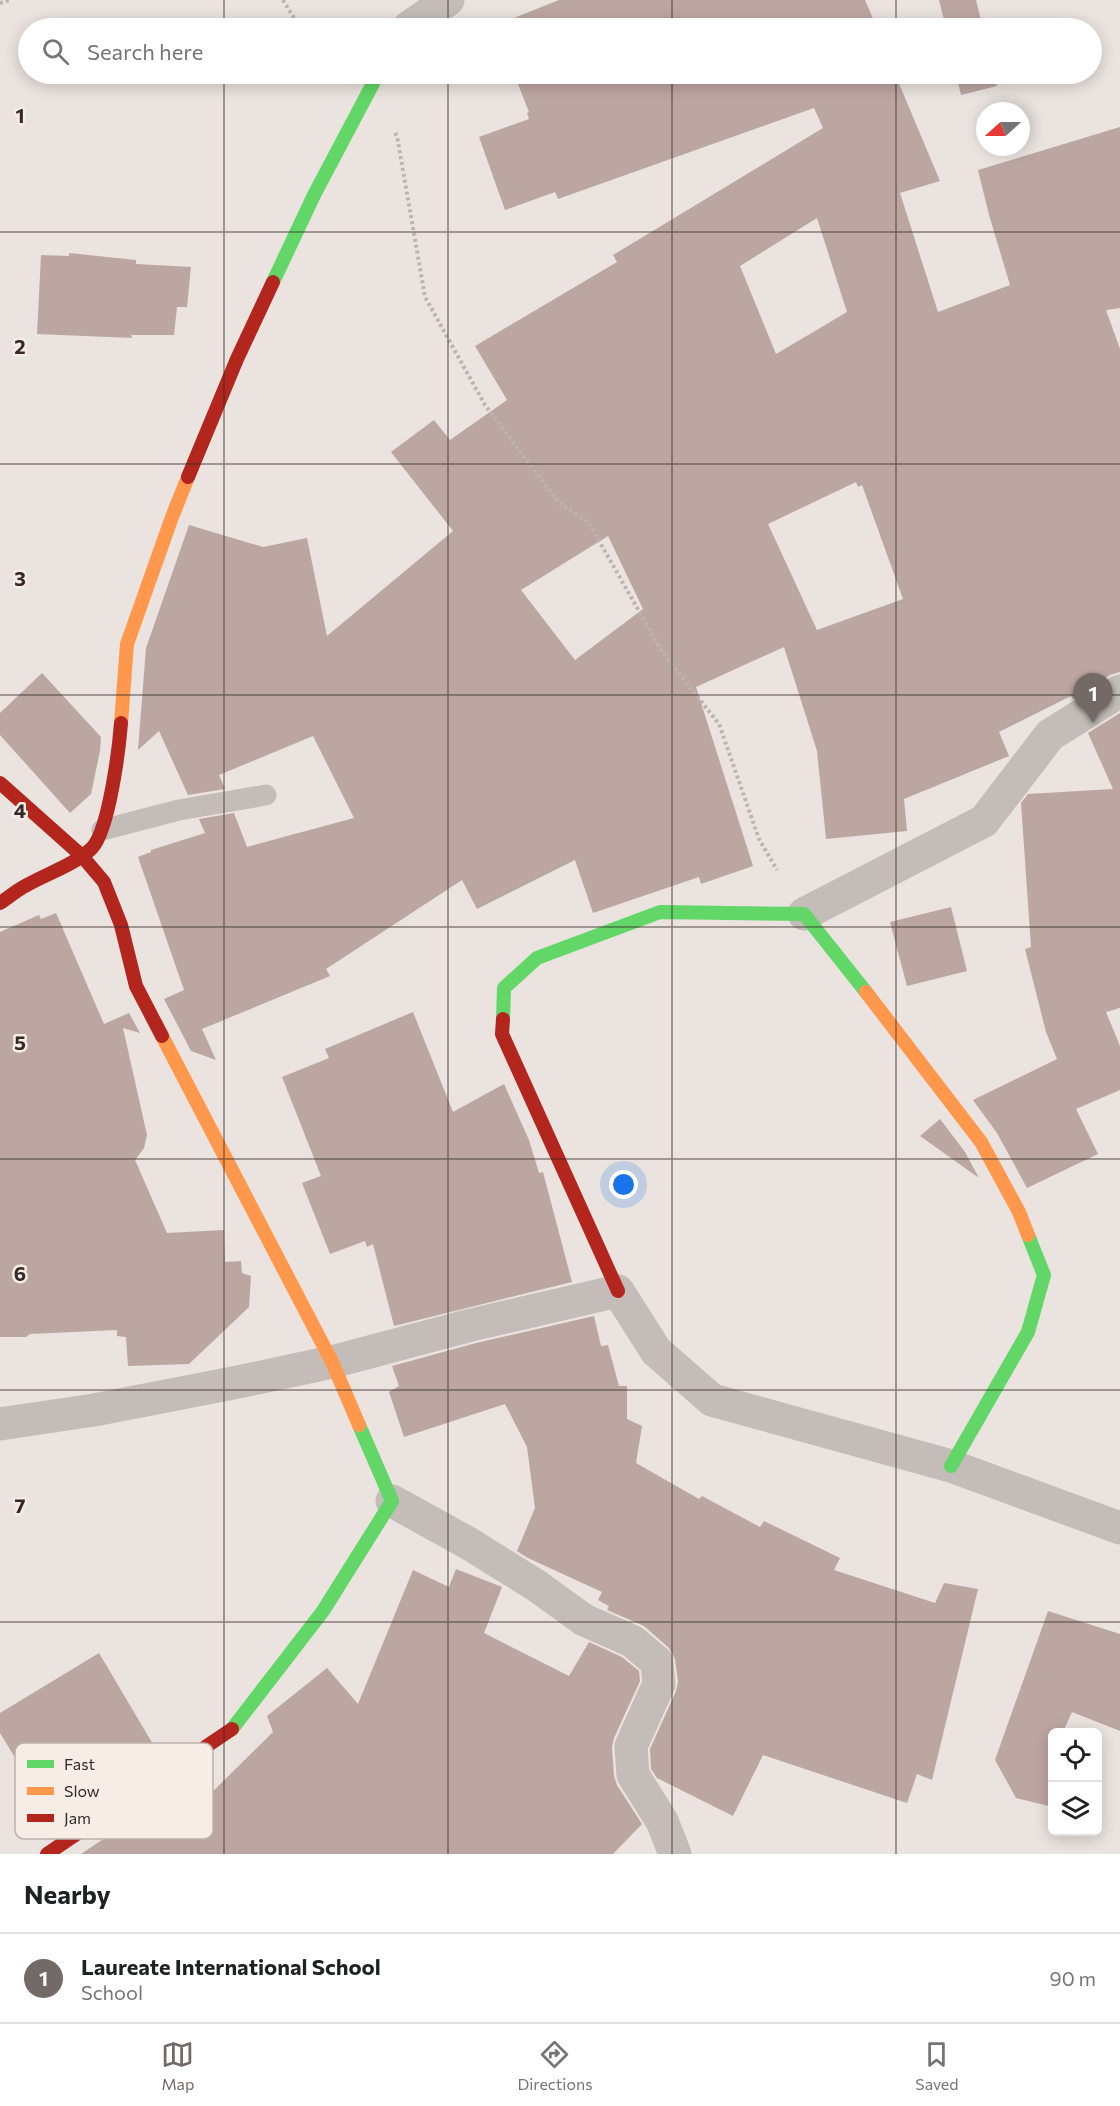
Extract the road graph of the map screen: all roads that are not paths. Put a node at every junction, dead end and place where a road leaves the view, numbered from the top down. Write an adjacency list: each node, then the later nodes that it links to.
1 (448, 0): 2 (street)
2 (422, 18)
3 (372, 84): 7 (street)
4 (1120, 691): 10 (street)
5 (0, 783): 8 (street)
6 (266, 795): 7 (lane)
7 (102, 830): 8 (street)
8 (82, 856): 9 (street); 12 (street)
9 (0, 903)
10 (804, 914): 11 (street); 14 (street)
11 (618, 1291): 12 (street); 14 (street)
12 (332, 1362): 13 (street); 15 (street)
13 (0, 1424)
14 (951, 1466): 16 (street)
15 (392, 1501): 17 (street); 20 (street)
16 (1120, 1528)
17 (213, 1743)
18 (69, 1839): 19 (street)
19 (47, 1854)
20 (675, 1854)

